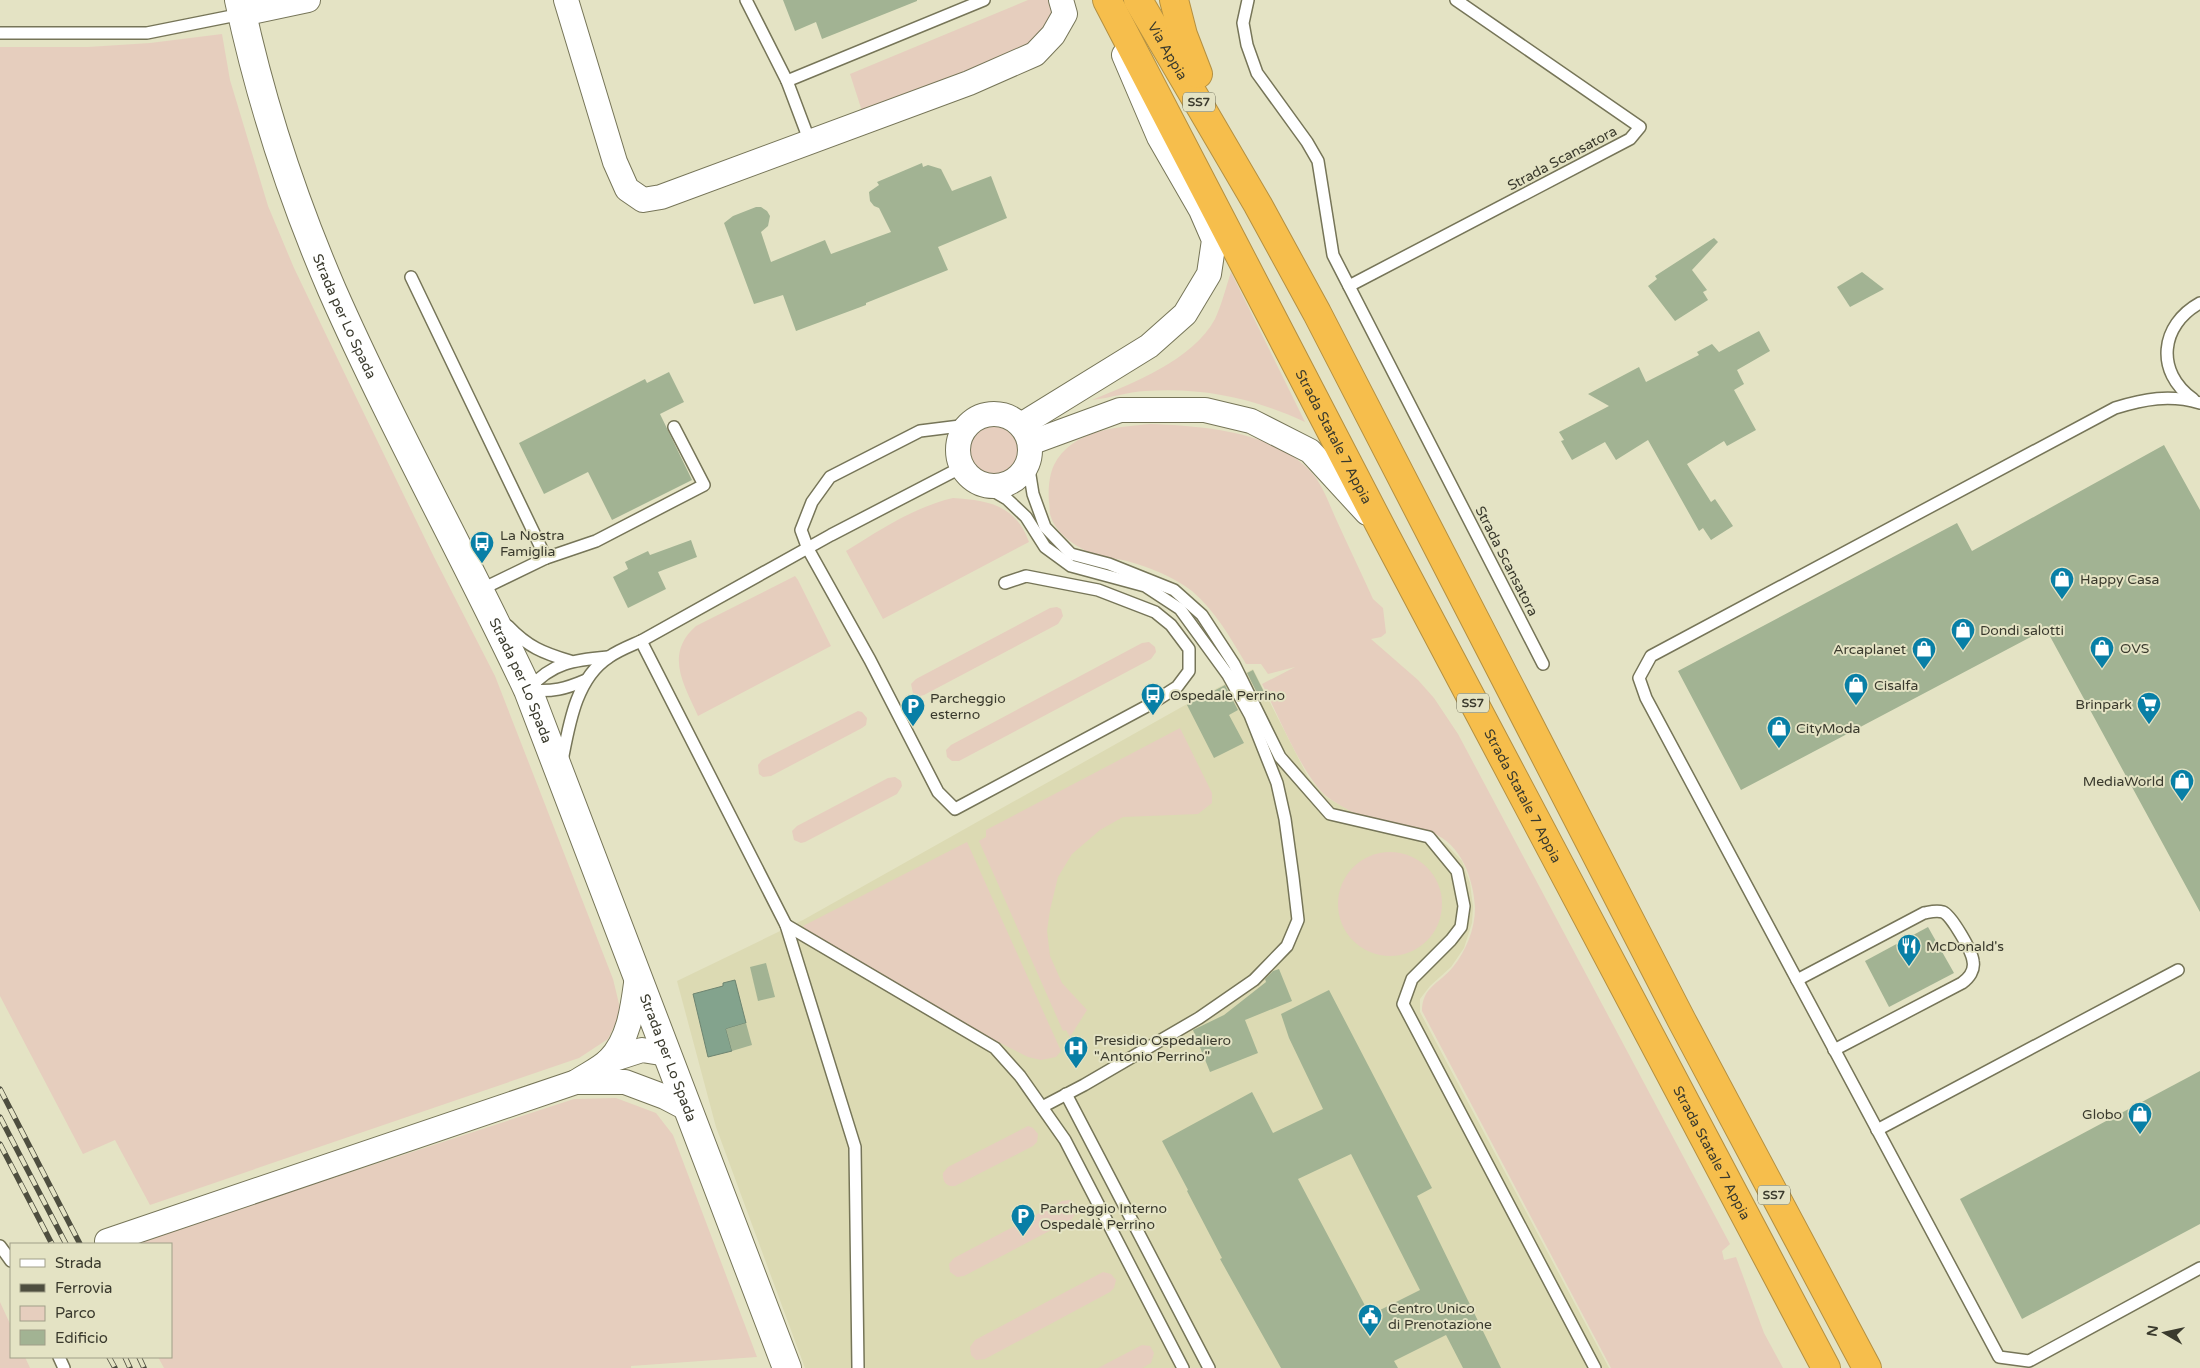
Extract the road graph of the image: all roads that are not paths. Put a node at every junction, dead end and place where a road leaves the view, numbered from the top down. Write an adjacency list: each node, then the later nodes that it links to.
1 (308, 0): 11 (street)
2 (566, 0): 15 (street)
3 (746, 0): 14 (lane)
4 (984, 0): 14 (lane)
5 (1061, 0): 15 (street)
6 (1107, 0): 13 (highway, Strada Statale 7 Appia)
7 (1138, 0): 16 (highway, Via Appia / SS7)
8 (1174, 0): 16 (highway)
9 (1248, 0): 18 (lane, Strada Scansatora)
10 (1456, 0): 18 (lane, Strada Scansatora)
11 (240, 7): 12 (lane); 29 (street, Strada per Lo Spada)
12 (0, 33)
13 (1125, 35): 23 (street); 25 (highway, Strada Statale 7 Appia / SS7)
14 (787, 81): 15 (lane)
15 (810, 142)
16 (1258, 205): 53 (highway, SS7)
17 (411, 277): 27 (lane)
18 (1349, 286): 33 (lane, Strada Scansatora)
19 (2200, 303): 20 (lane)
20 (2198, 402): 40 (lane)
21 (968, 424): 23 (street); 24 (street); 26 (lane)
22 (674, 427): 27 (lane)
23 (1026, 443): 24 (street); 25 (street); 60 (lane)
24 (970, 474): 26 (lane); 46 (lane)
25 (1384, 532): 61 (highway, Strada Statale 7 Appia / SS7)
26 (808, 549): 28 (lane); 30 (lane)
27 (546, 558): 29 (lane)
28 (1005, 583)
29 (484, 598): 32 (lane); 35 (street, Strada per Lo Spada)
30 (641, 641): 31 (lane); 37 (lane)
31 (608, 657): 32 (lane); 34 (lane)
32 (570, 661): 35 (lane)
33 (1543, 664)
34 (586, 680): 35 (lane); 36 (lane)
35 (528, 690): 36 (street, Strada per Lo Spada)
36 (560, 771): 39 (street, Strada per Lo Spada)
37 (786, 924): 47 (lane); 57 (lane)
38 (2178, 970): 49 (lane)
39 (637, 976): 42 (street, Strada per Lo Spada); 43 (street)
40 (1797, 980): 41 (lane); 41 (lane)
41 (1834, 1050): 49 (lane)
42 (666, 1054): 43 (street); 45 (street); 48 (street, Strada per Lo Spada)
43 (608, 1061): 44 (street)
44 (576, 1082): 45 (street); 50 (street)
45 (625, 1082): 48 (street)
46 (1066, 1094): 47 (lane); 59 (lane)
47 (1042, 1107): 58 (lane)
48 (688, 1109): 56 (street, Strada per Lo Spada)
49 (1877, 1130): 55 (lane)
50 (107, 1241)
51 (0, 1246): 52 (lane)
52 (10, 1260)
53 (1812, 1265): 62 (highway, SS7); 63 (highway)
54 (2200, 1268): 55 (lane)
55 (2027, 1364)
56 (788, 1368)
57 (858, 1368)
58 (1182, 1368)
59 (1209, 1368)
60 (1595, 1368)
61 (1826, 1368)
62 (1867, 1368)
63 (1884, 1368)

